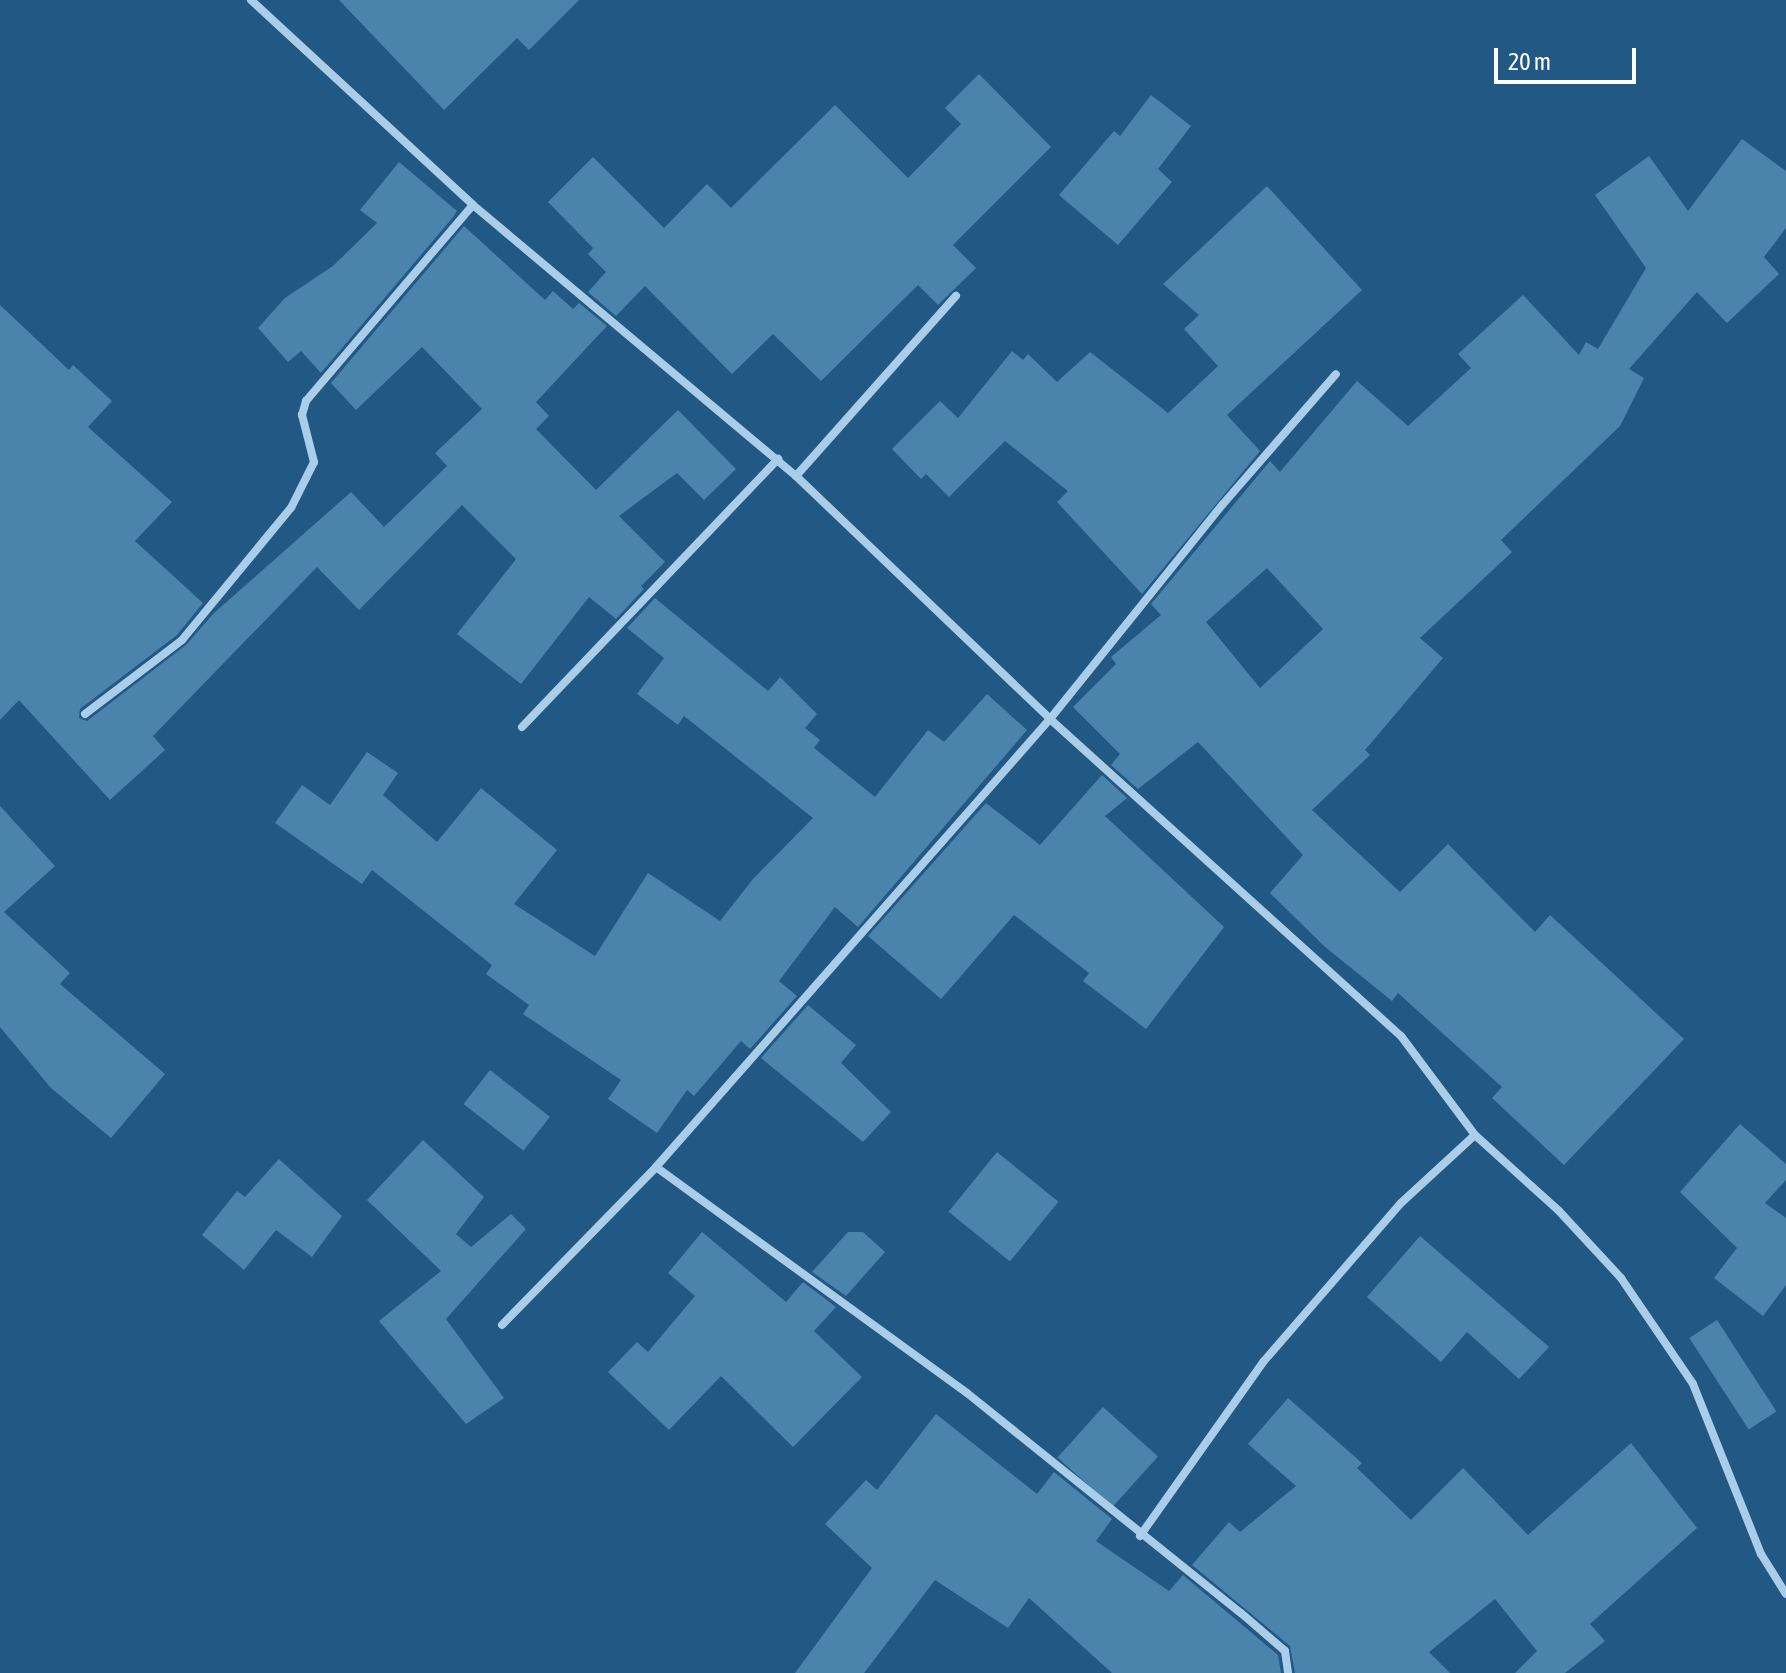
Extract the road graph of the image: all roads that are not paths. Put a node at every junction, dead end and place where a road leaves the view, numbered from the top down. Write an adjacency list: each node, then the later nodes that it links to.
1 (251, 0): 2 (street)
2 (473, 205): 5 (street); 7 (street)
3 (956, 296): 6 (street)
4 (1336, 374): 8 (street)
5 (778, 459): 6 (street); 9 (street)
6 (796, 476): 8 (street)
7 (85, 714)
8 (1050, 719): 10 (street); 11 (street)
9 (522, 727)
10 (1475, 1135): 13 (street); 14 (street)
11 (656, 1167): 12 (street); 13 (street)
12 (502, 1325)
13 (1140, 1536): 15 (street)
14 (1786, 1594)
15 (1288, 1673)

